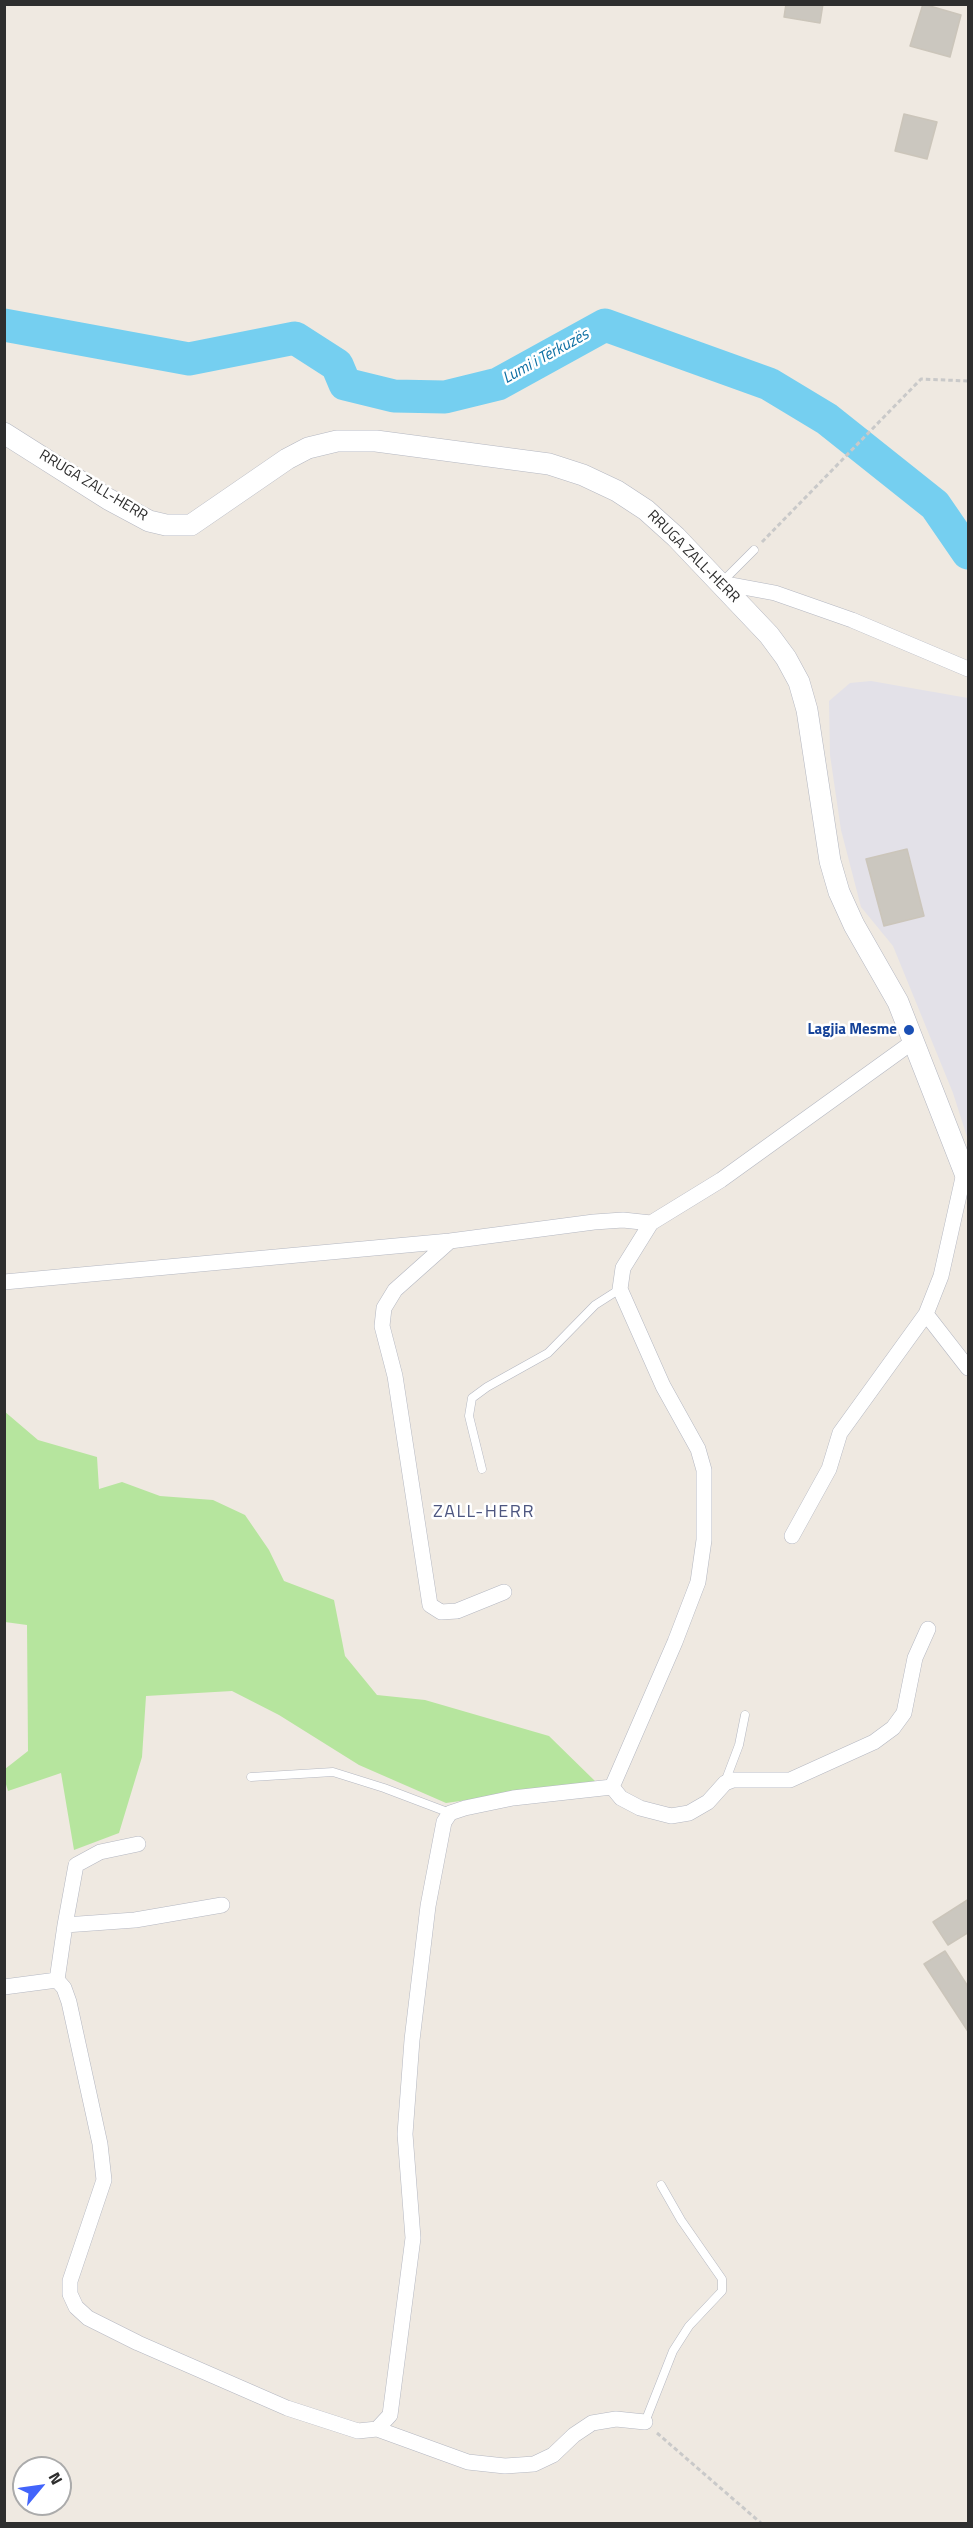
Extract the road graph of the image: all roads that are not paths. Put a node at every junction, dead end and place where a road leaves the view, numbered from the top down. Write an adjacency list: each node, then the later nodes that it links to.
1 (4, 433): 3 (main road, RRUGA ZALL-HERR)
2 (754, 550): 3 (lane)
3 (721, 583): 4 (street); 5 (main road, RRUGA ZALL-HERR)
4 (969, 669)
5 (914, 1041): 6 (main road, RRUGA ZALL-HERR); 7 (street)
6 (966, 1177): 11 (street)
7 (651, 1223): 8 (street); 10 (street)
8 (450, 1241): 9 (street); 15 (street)
9 (4, 1282)
10 (620, 1289): 13 (lane); 20 (street)
11 (926, 1314): 12 (street); 14 (street)
12 (969, 1368)
13 (482, 1469)
14 (792, 1536)
15 (504, 1592)
16 (928, 1629): 19 (street)
17 (745, 1715): 19 (lane)
18 (251, 1777): 21 (lane)
19 (725, 1783): 20 (street)
20 (612, 1787): 21 (street)
21 (450, 1813): 29 (street)
22 (138, 1844): 24 (street)
23 (222, 1905): 24 (street)
24 (65, 1925): 25 (street)
25 (57, 1980): 26 (street); 29 (street)
26 (4, 1987)
27 (661, 2185): 28 (lane)
28 (645, 2422): 29 (street)
29 (377, 2428)

